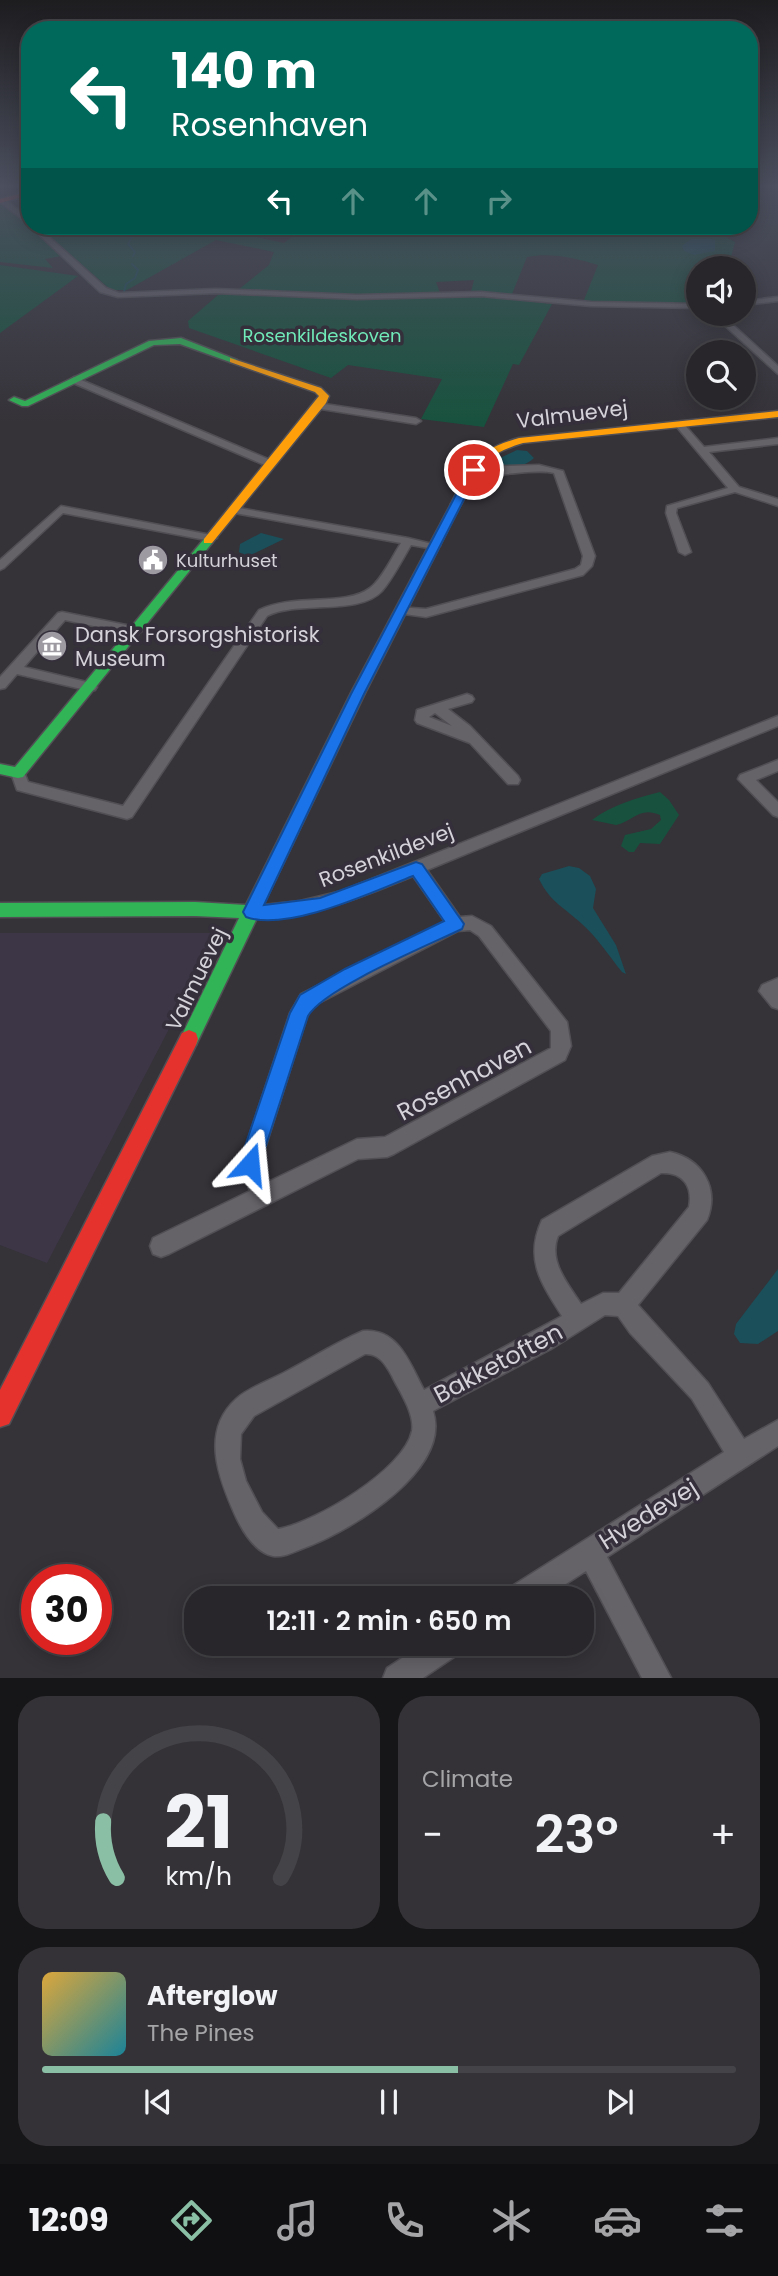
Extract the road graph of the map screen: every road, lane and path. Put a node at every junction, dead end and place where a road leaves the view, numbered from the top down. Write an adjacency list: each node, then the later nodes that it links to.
1 (77, 266): 4 (street)
2 (778, 299): 3 (street)
3 (756, 302)
4 (686, 306)
5 (729, 326): 6 (street)
6 (778, 371)
7 (74, 380): 8 (street); 9 (street); 15 (street)
8 (14, 400)
9 (318, 407): 11 (street); 15 (street)
10 (778, 414): 12 (street, Valmuevej)
11 (416, 421)
12 (679, 424): 14 (street); 16 (street, Valmuevej)
13 (778, 441): 14 (street)
14 (703, 450): 17 (street)
15 (271, 464): 19 (street)
16 (474, 470): 22 (street, Valmuevej); 25 (street)
17 (735, 489): 18 (street); 23 (street)
18 (778, 503)
19 (233, 510): 20 (street); 21 (street)
20 (211, 538): 24 (street); 26 (street)
21 (408, 541): 22 (street); 35 (street)
22 (434, 545): 25 (street, Valmuevej)
23 (685, 552)
24 (0, 566)
25 (401, 610): 40 (street, Valmuevej)
26 (136, 631): 27 (street); 29 (street)
27 (14, 669): 28 (street); 29 (street)
28 (0, 685)
29 (90, 687): 35 (street)
30 (467, 699): 36 (street)
31 (772, 725): 32 (street, Rosenkildevej); 38 (street, Rosenkildevej)
32 (778, 739)
33 (778, 765): 37 (street)
34 (0, 769): 35 (street)
35 (18, 773)
36 (513, 780)
37 (778, 811)
38 (416, 868): 40 (street, Rosenkildevej); 41 (street)
39 (0, 910): 40 (street, Rosenkildevej)
40 (252, 912): 49 (street, Valmuevej)
41 (456, 924): 44 (street); 44 (street, Rosenhaven)
42 (778, 986): 43 (street)
43 (778, 1001)
44 (263, 1196): 45 (street, Rosenhaven)
45 (161, 1246)
46 (624, 1305): 47 (street, Bakketoften); 47 (street, Bakketoften); 51 (street)
47 (578, 1320): 48 (street, Bakketoften)
48 (419, 1406): 48 (street, Bakketoften)
49 (0, 1415)
50 (778, 1432): 51 (street, Hvedevej)
51 (740, 1456): 52 (street, Hvedevej)
52 (590, 1552): 53 (street, Hvedevej); 56 (street)
53 (538, 1586)
54 (430, 1656): 55 (street)
55 (397, 1678)
56 (657, 1678)

